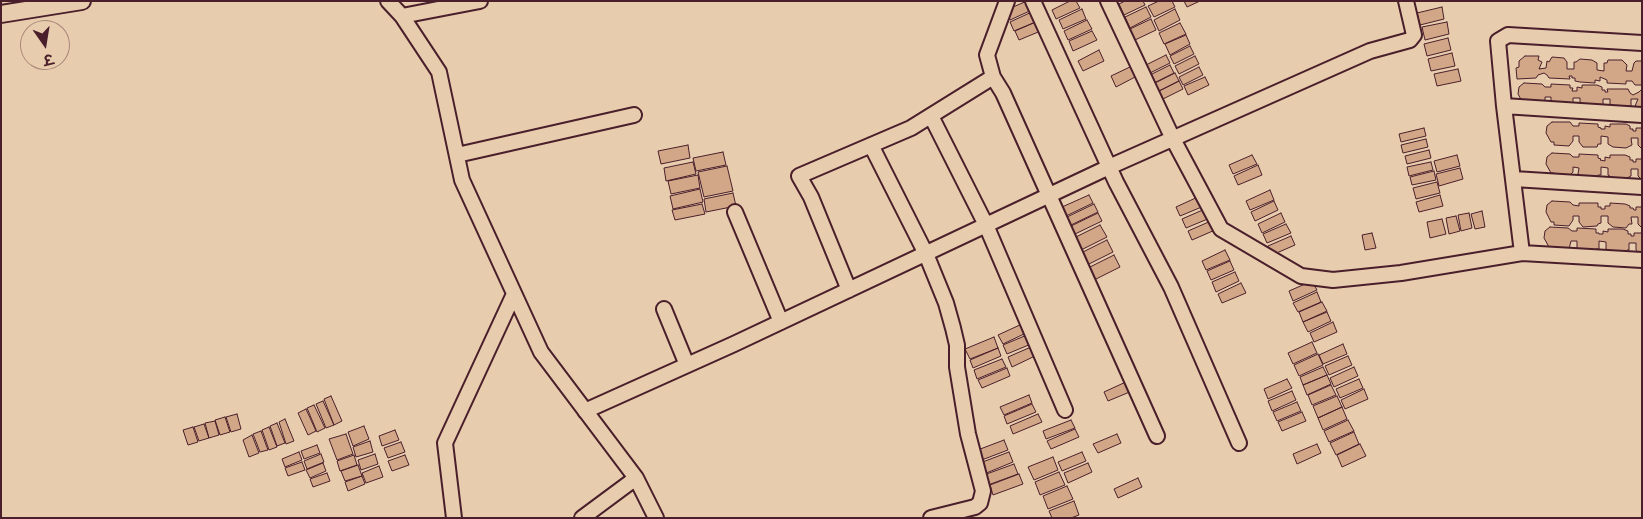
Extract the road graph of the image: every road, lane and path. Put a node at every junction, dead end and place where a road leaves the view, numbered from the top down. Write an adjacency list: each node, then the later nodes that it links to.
1 (82, 1): 8 (street)
2 (388, 1): 9 (street)
3 (480, 1): 9 (street)
4 (1007, 1): 11 (street)
5 (1033, 1): 19 (street)
6 (1108, 1): 16 (street)
7 (1406, 1): 16 (street)
8 (11, 9)
9 (402, 16): 18 (street)
10 (1642, 43): 12 (street)
11 (993, 77): 15 (street); 22 (street)
12 (1504, 106): 13 (street); 20 (street)
13 (1642, 115)
14 (634, 116): 18 (street)
15 (931, 116): 17 (street); 24 (street)
16 (1173, 139): 19 (street); 25 (street)
17 (871, 145): 26 (street); 28 (street)
18 (457, 155): 29 (street)
19 (1109, 167): 22 (street); 36 (street)
20 (1514, 179): 21 (street); 25 (street)
21 (1642, 188)
22 (1049, 195): 24 (street); 35 (street)
23 (735, 212): 31 (street)
24 (986, 225): 26 (street); 33 (street)
25 (1522, 253): 27 (street)
26 (926, 254): 28 (street); 41 (street)
27 (1642, 260)
28 (849, 290): 31 (street)
29 (514, 294): 34 (street); 38 (street)
30 (664, 309): 32 (street)
31 (781, 322): 32 (street)
32 (687, 365): 34 (street)
33 (1065, 410)
34 (585, 411): 37 (street)
35 (1157, 436)
36 (1239, 443)
37 (636, 478): 39 (street); 40 (street)
38 (454, 518)
39 (582, 518)
40 (656, 518)
41 (931, 518)

